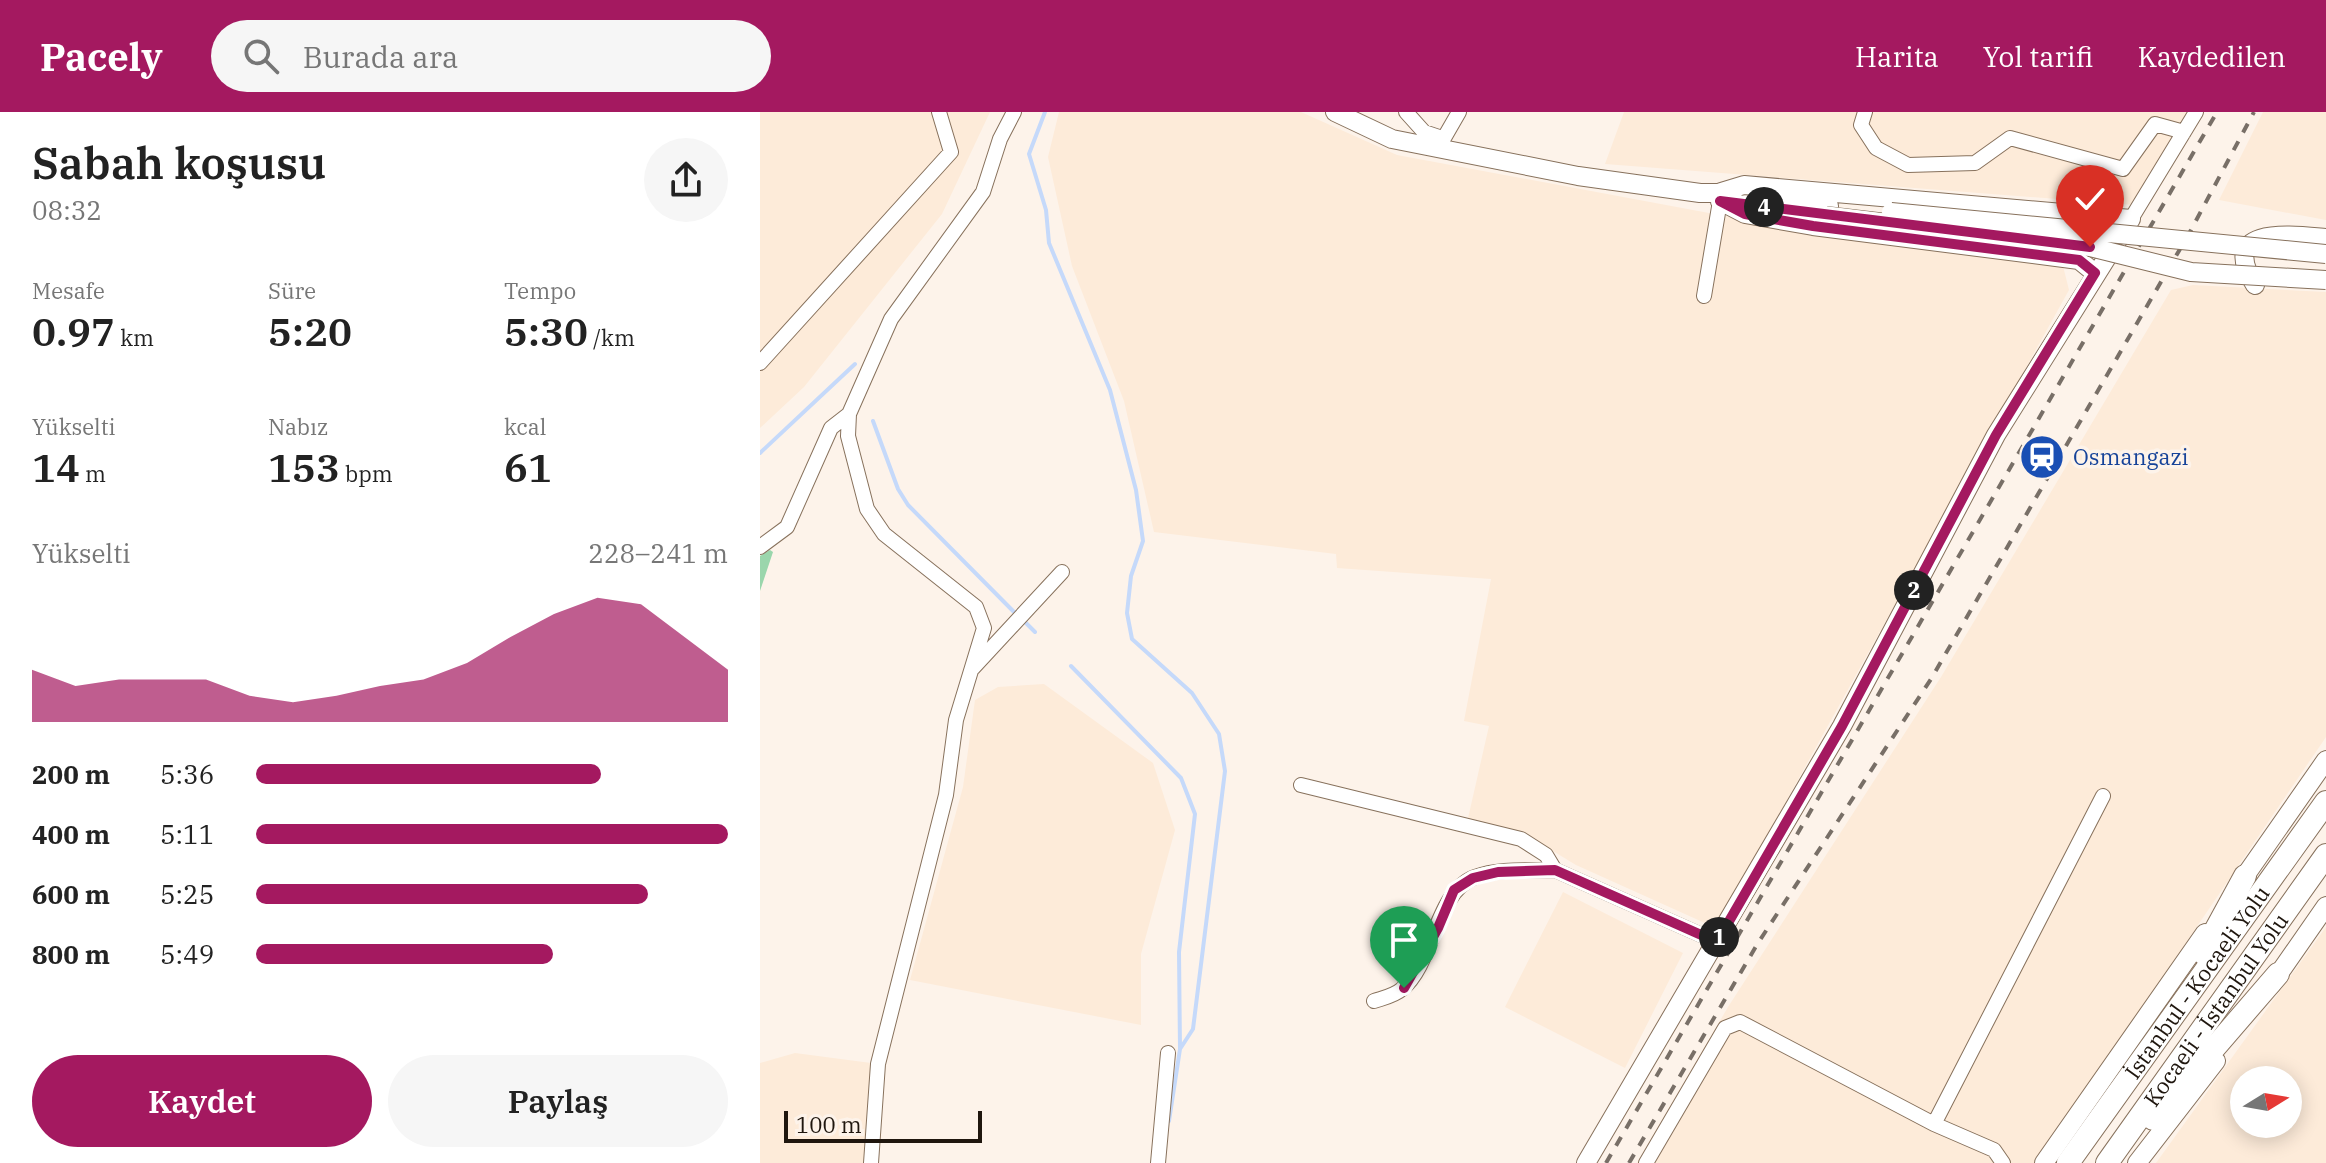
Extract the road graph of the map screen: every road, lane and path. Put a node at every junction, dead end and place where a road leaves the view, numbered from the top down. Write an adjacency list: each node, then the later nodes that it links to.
1 (939, 112): 19 (street)
2 (1014, 112): 20 (street)
3 (1335, 112): 9 (main road)
4 (1406, 112): 9 (street)
5 (1459, 112): 9 (street)
6 (1865, 112): 8 (street)
7 (2196, 112): 8 (street)
8 (2184, 132): 12 (street)
9 (1440, 143): 10 (main road)
10 (1721, 197): 11 (main road); 12 (main road); 15 (main road); 18 (street)
11 (1827, 211): 14 (main road, bridge); 16 (main road, bridge)
12 (2131, 219): 15 (main road)
13 (2326, 238): 17 (main road)
14 (2326, 254)
15 (2095, 273): 32 (main road)
16 (2326, 280)
17 (2326, 288)
18 (1704, 296)
19 (760, 363)
20 (849, 414): 21 (street); 23 (street)
21 (760, 547)
22 (1062, 572): 23 (street)
23 (971, 671): 38 (street)
24 (2326, 760): 30 (main road)
25 (1301, 785): 29 (street)
26 (2103, 796): 37 (street)
27 (2326, 802): 35 (highway, İstanbul - Kocaeli Yolu)
28 (2326, 855): 45 (highway, Kocaeli - İstanbul Yolu)
29 (1555, 870): 32 (street); 34 (street)
30 (2245, 876): 35 (highway); 43 (main road)
31 (2326, 906): 33 (main road)
32 (1717, 942): 40 (main road)
33 (2278, 974): 45 (highway); 46 (main road)
34 (1374, 1001)
35 (2157, 1037): 44 (highway, İstanbul - Kocaeli Yolu)
36 (1168, 1053): 39 (street)
37 (1934, 1124): 41 (street); 42 (street)
38 (871, 1163)
39 (1158, 1163)
40 (1586, 1163)
41 (1646, 1163)
42 (2003, 1163)
43 (2044, 1163)
44 (2068, 1163)
45 (2108, 1163)
46 (2137, 1163)

